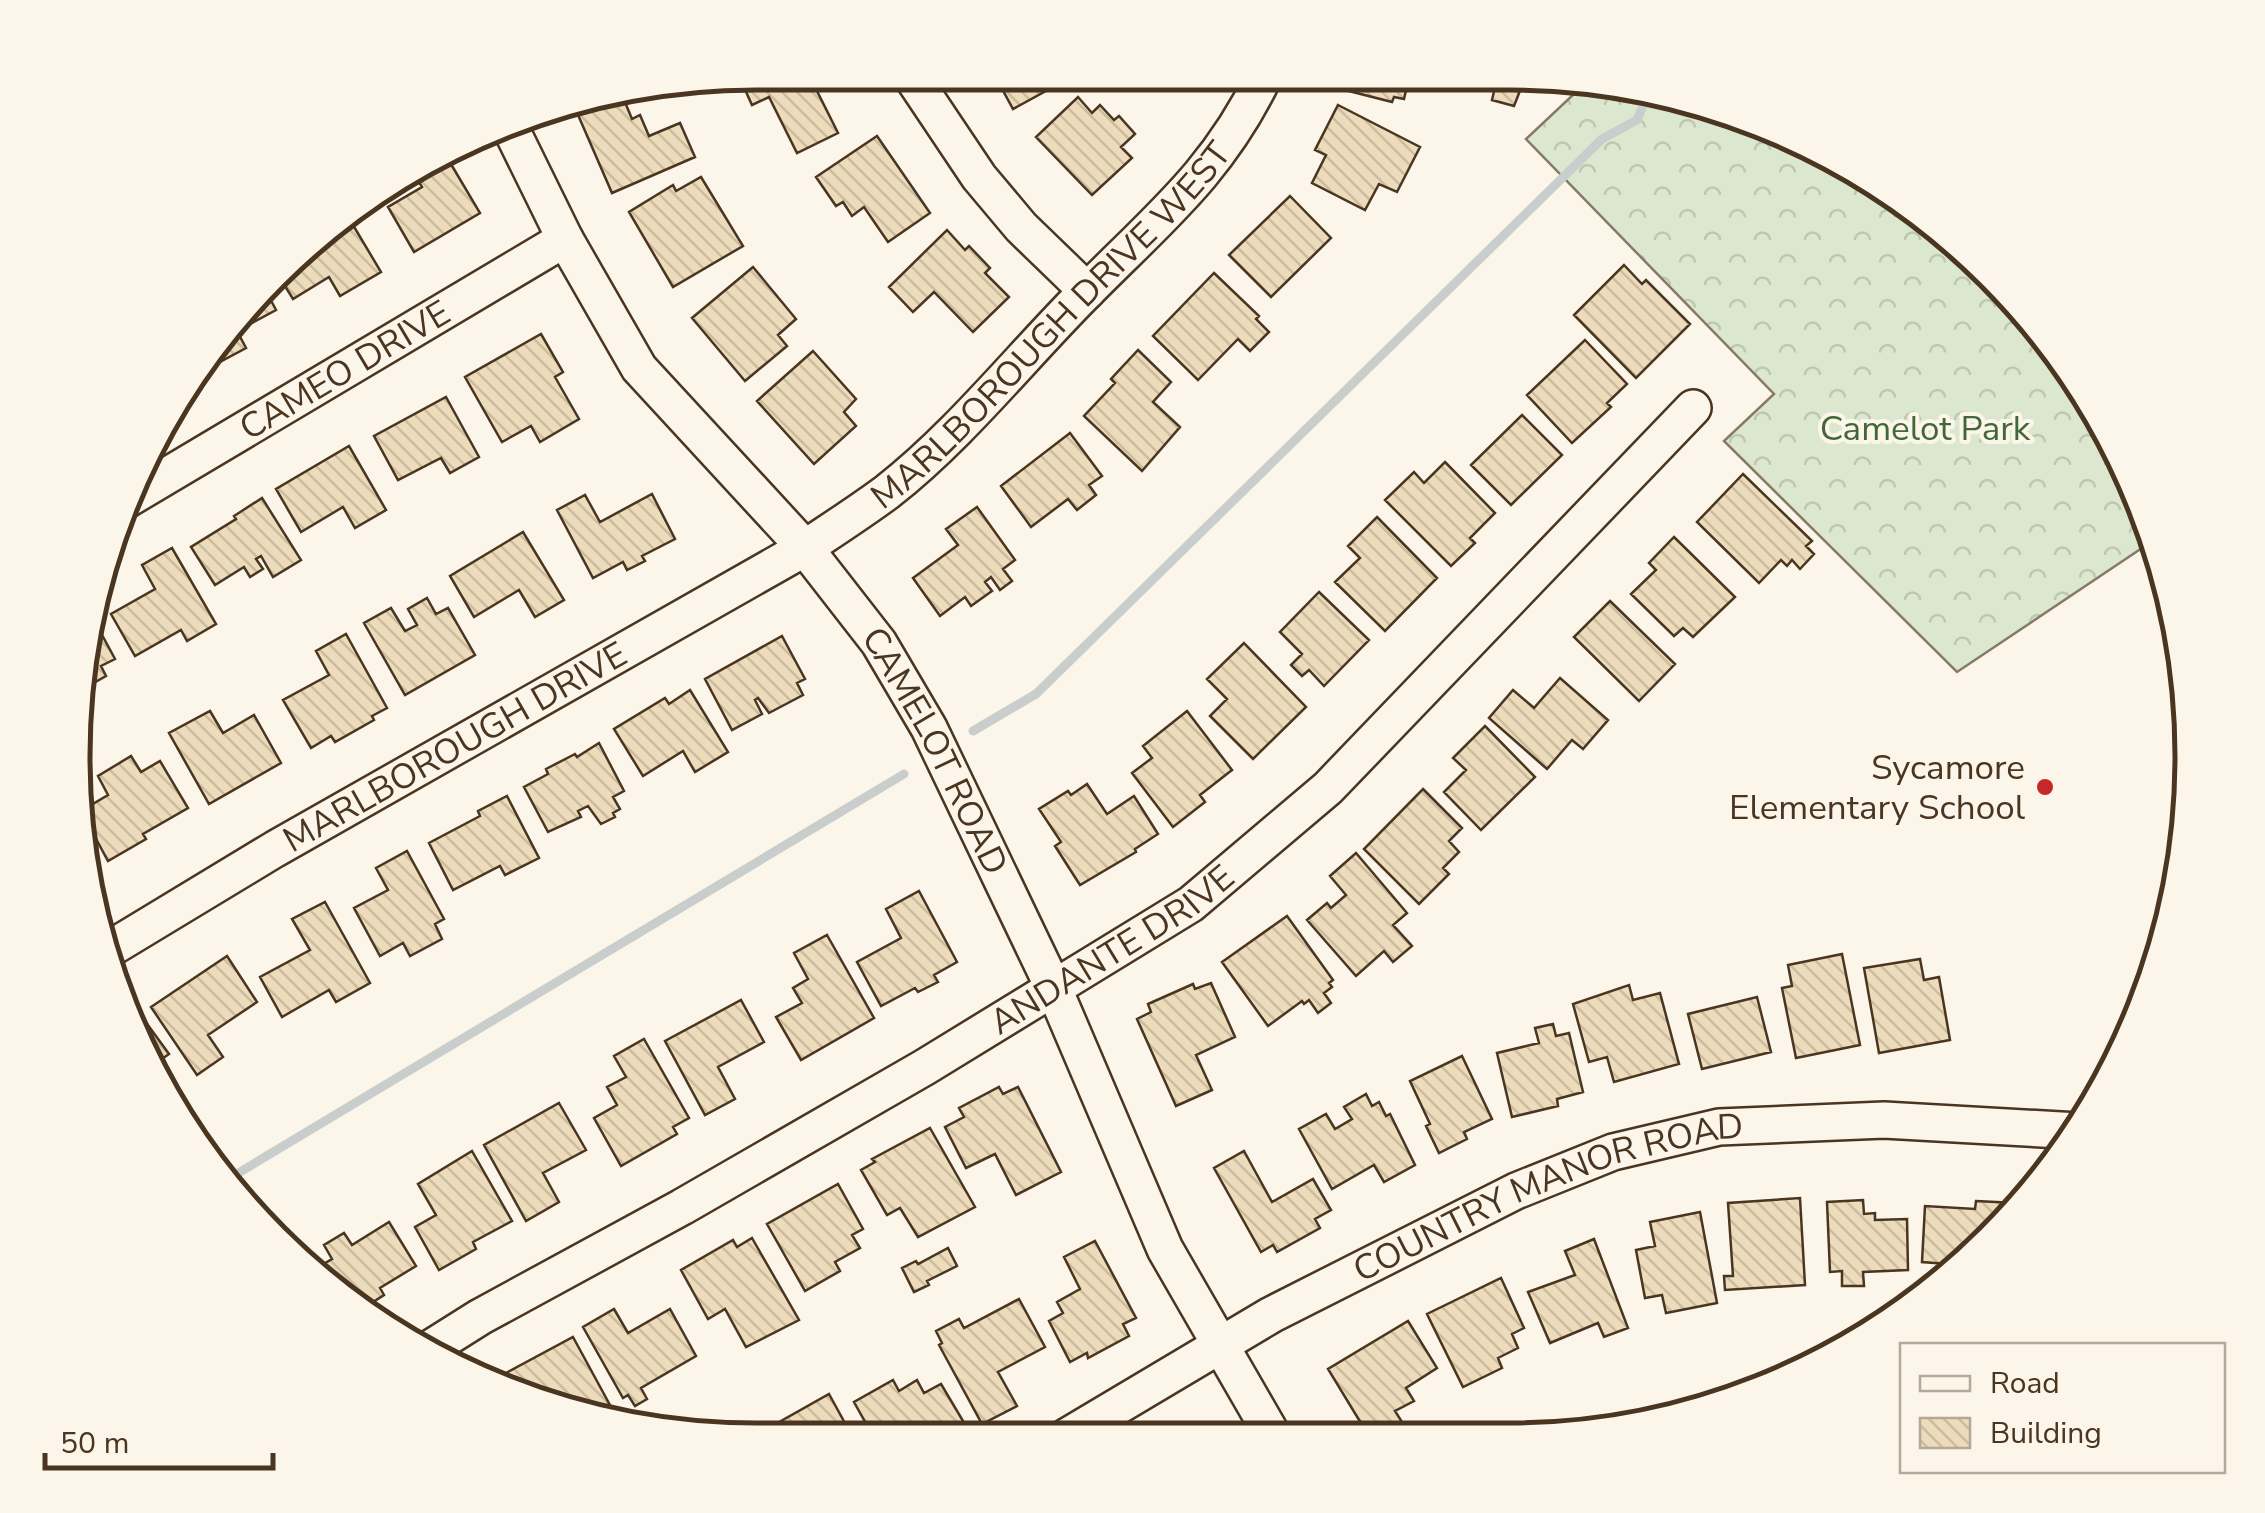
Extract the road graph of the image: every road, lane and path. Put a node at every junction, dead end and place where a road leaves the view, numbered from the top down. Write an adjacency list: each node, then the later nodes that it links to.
1 (921, 90): 5 (street)
2 (1257, 90): 5 (street, MARLBOROUGH DRIVE WEST)
3 (514, 136): 4 (street, CAMELOT ROAD)
4 (565, 239): 7 (street, CAMEO DRIVE); 8 (street, CAMELOT ROAD)
5 (1087, 291): 8 (street, MARLBOROUGH DRIVE WEST)
6 (1693, 408): 10 (street, ANDANTE DRIVE)
7 (147, 488)
8 (805, 548): 9 (street, MARLBOROUGH DRIVE); 10 (street, CAMELOT ROAD)
9 (117, 944)
10 (1054, 989): 12 (street, ANDANTE DRIVE); 13 (street, CAMELOT ROAD)
11 (2061, 1130): 13 (street, COUNTRY MANOR ROAD)
12 (440, 1342)
13 (1220, 1345): 14 (street, COUNTRY MANOR ROAD); 15 (street, CAMELOT ROAD)
14 (1088, 1423)
15 (1265, 1423)

